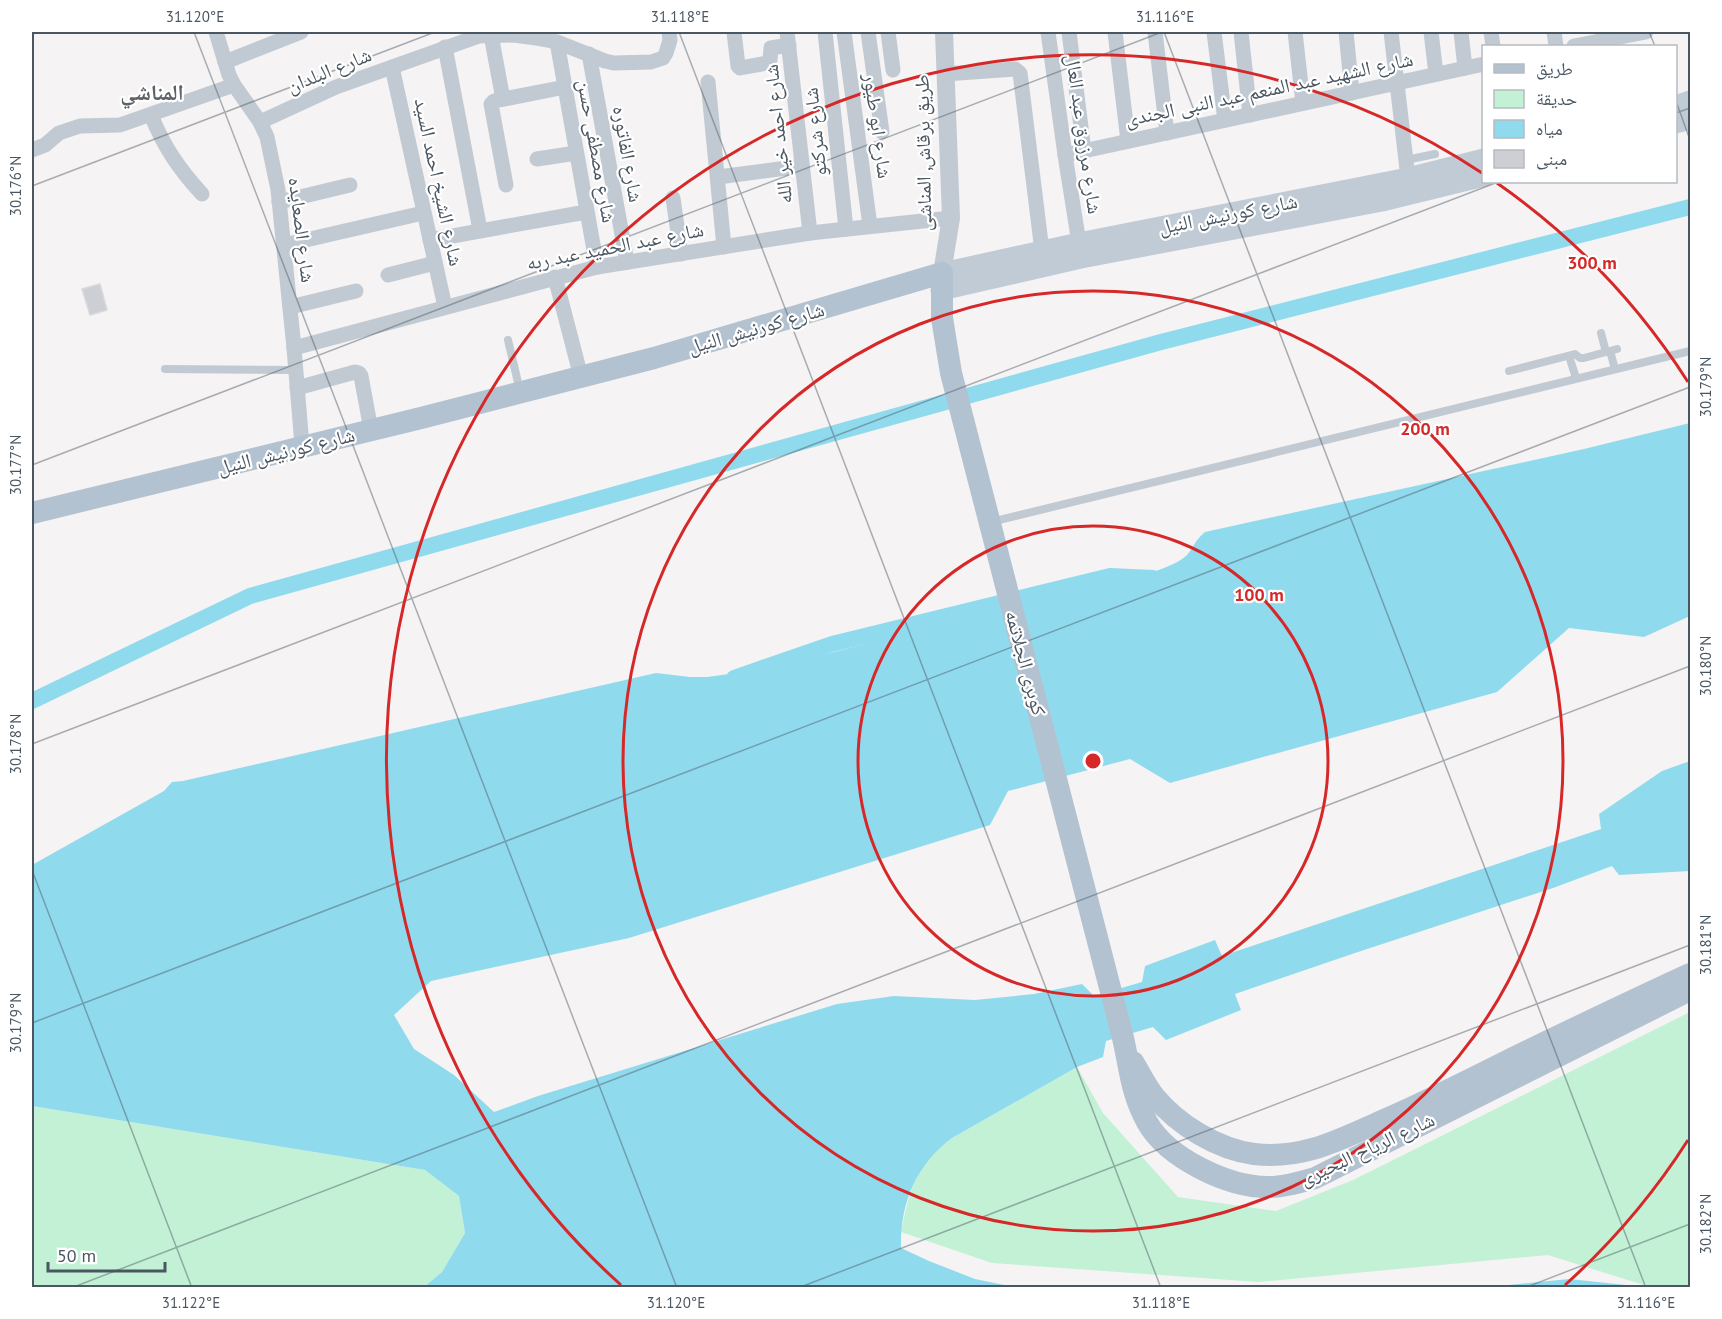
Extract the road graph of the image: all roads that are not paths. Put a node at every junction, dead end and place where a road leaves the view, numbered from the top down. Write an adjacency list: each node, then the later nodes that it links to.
1 (216, 32): 29 (street, شارع الصعايده)
2 (301, 32): 29 (street)
3 (669, 32): 28 (street, شارع البلدان)
4 (734, 32): 24 (street)
5 (825, 32): 71 (street, شارع شركتو)
6 (844, 32): 70 (street, شارع ابو طيور)
7 (868, 32): 47 (street)
8 (888, 32): 33 (street)
9 (944, 32): 34 (street, طريق برقاش, المناشى)
10 (1048, 32): 54 (street, شارع مرزوق عبد العال)
11 (1069, 32): 51 (street)
12 (1115, 32): 49 (street)
13 (1155, 32): 48 (street)
14 (1214, 32): 45 (street)
15 (1241, 32): 44 (street)
16 (1294, 32): 42 (street)
17 (1346, 32): 40 (street)
18 (1391, 32): 37 (street)
19 (1431, 32): 35 (street)
20 (1461, 32): 32 (street)
21 (1641, 32): 23 (street)
22 (483, 34): 25 (street, شارع البلدان); 27 (street, شارع البلدان); 41 (street)
23 (1603, 36): 26 (street)
24 (788, 38): 57 (street, شارع احمد خير الله)
25 (557, 42): 28 (street, شارع البلدان); 39 (street, شارع مصطفى حسن)
26 (1577, 45)
27 (445, 47): 31 (street, شارع البلدان); 72 (street)
28 (589, 54): 81 (street, شارع الفاتوره)
29 (225, 62): 38 (street, شارع الصعايده)
30 (1482, 64): 32 (street, شارع الشهيد عبد المنعم عبد النبى الجندى)
31 (392, 67): 46 (street, شارع البلدان); 68 (street, شارع الشيخ احمد السيد)
32 (1465, 68): 35 (street, شارع الشهيد عبد المنعم عبد النبى الجندى)
33 (893, 70)
34 (945, 74): 69 (street, طريق برقاش, المناشى); 79 (street)
35 (1436, 74): 37 (street, شارع الشهيد عبد المنعم عبد النبى الجندى)
36 (708, 82): 60 (street)
37 (1397, 82): 40 (street, شارع الشهيد عبد المنعم عبد النبى الجندى); 58 (street)
38 (234, 85): 43 (street); 46 (street, شارع الصعايده)
39 (565, 87): 41 (street); 52 (street, شارع مصطفى حسن)
40 (1352, 93): 42 (street, شارع الشهيد عبد المنعم عبد النبى الجندى)
41 (503, 99): 62 (street)
42 (1303, 103): 44 (street, شارع الشهيد عبد المنعم عبد النبى الجندى)
43 (151, 115): 50 (street); 64 (street)
44 (1250, 115): 45 (street, شارع الشهيد عبد المنعم عبد النبى الجندى)
45 (1225, 120): 48 (street, شارع الشهيد عبد المنعم عبد النبى الجندى)
46 (260, 122): 66 (street, شارع الصعايده)
47 (882, 132)
48 (1167, 133): 49 (street, شارع الشهيد عبد المنعم عبد النبى الجندى)
49 (1128, 141): 51 (street, شارع الشهيد عبد المنعم عبد النبى الجندى)
50 (32, 150)
51 (1084, 151): 54 (street, شارع الشهيد عبد المنعم عبد النبى الجندى)
52 (576, 153): 55 (street); 67 (street, شارع مصطفى حسن)
53 (1436, 154): 58 (lane)
54 (1065, 155): 76 (street, شارع مرزوق عبد العال)
55 (537, 159)
56 (1482, 159): 58 (main road, شارع كورنيش النيل)
57 (802, 166): 60 (street); 73 (street, شارع احمد خير الله)
58 (1407, 169): 63 (main road, شارع كورنيش النيل)
59 (1482, 176): 63 (main road, شارع كورنيش النيل)
60 (717, 177): 78 (street)
61 (350, 185): 66 (street)
62 (506, 185)
63 (1381, 192): 74 (main road, شارع كورنيش النيل)
64 (202, 194)
65 (673, 198): 80 (street)
66 (279, 202): 77 (street, شارع الصعايده)
67 (586, 212): 72 (street); 83 (street, شارع مصطفى حسن)
68 (423, 213): 75 (street, شارع الشيخ احمد السيد); 77 (street)
69 (951, 218): 70 (street, شارع عبد الحميد عبد ربه); 86 (street, طريق برقاش, المناشى)
70 (870, 226): 71 (street, شارع عبد الحميد عبد ربه)
71 (846, 229): 73 (street, شارع عبد الحميد عبد ربه)
72 (480, 230): 75 (street)
73 (810, 232): 78 (street, شارع عبد الحميد عبد ربه)
74 (1160, 235): 76 (main road, شارع كورنيش النيل); 86 (main road, شارع كورنيش النيل)
75 (430, 240): 82 (street, شارع الشيخ احمد السيد)
76 (1079, 243): 79 (main road, شارع كورنيش النيل)
77 (284, 245): 88 (street, شارع الصعايده)
78 (724, 247): 80 (street, شارع عبد الحميد عبد ربه)
79 (1042, 251): 86 (main road, شارع كورنيش النيل)
80 (681, 254): 81 (street, شارع عبد الحميد عبد ربه)
81 (627, 262): 83 (street, شارع عبد الحميد عبد ربه)
82 (435, 263): 84 (street); 89 (street, شارع الشيخ احمد السيد)
83 (597, 267): 85 (street, شارع عبد الحميد عبد ربه)
84 (388, 275)
85 (555, 277): 89 (street, شارع عبد الحميد عبد ربه); 100 (street)
86 (942, 282): 100 (main road, شارع كورنيش النيل); 106 (main road, شارع كورنيش النيل); 108 (main road, كوبرى الجلاتمه)
87 (356, 291): 88 (street)
88 (290, 307): 92 (street, شارع الصعايده)
89 (445, 307): 92 (street, شارع عبد الحميد عبد ربه)
90 (1601, 333): 93 (lane)
91 (508, 340): 103 (lane)
92 (294, 348): 98 (street, شارع الصعايده)
93 (1611, 350): 95 (lane); 97 (lane)
94 (1690, 351): 97 (lane)
95 (1569, 356): 99 (lane); 101 (lane)
96 (165, 369): 98 (lane)
97 (1615, 369): 101 (lane)
98 (296, 370): 102 (street, شارع الصعايده)
99 (1509, 371)
100 (581, 377): 103 (main road, شارع كورنيش النيل)
101 (1576, 378): 108 (lane)
102 (297, 388): 104 (street); 105 (street, شارع الصعايده)
103 (520, 393): 104 (main road, شارع كورنيش النيل)
104 (371, 430): 105 (main road, شارع كورنيش النيل)
105 (302, 446): 106 (main road, شارع كورنيش النيل)
106 (265, 463): 107 (main road, شارع كورنيش النيل); 109 (main road, شارع كورنيش النيل)
107 (32, 513)
108 (990, 522): 112 (main road, كوبرى الجلاتمه)
109 (32, 527)
110 (1690, 974): 112 (main road, شارع الرياح البحيرى)
111 (1690, 990): 112 (main road, شارع الرياح البحيرى)
112 (1125, 1044)

